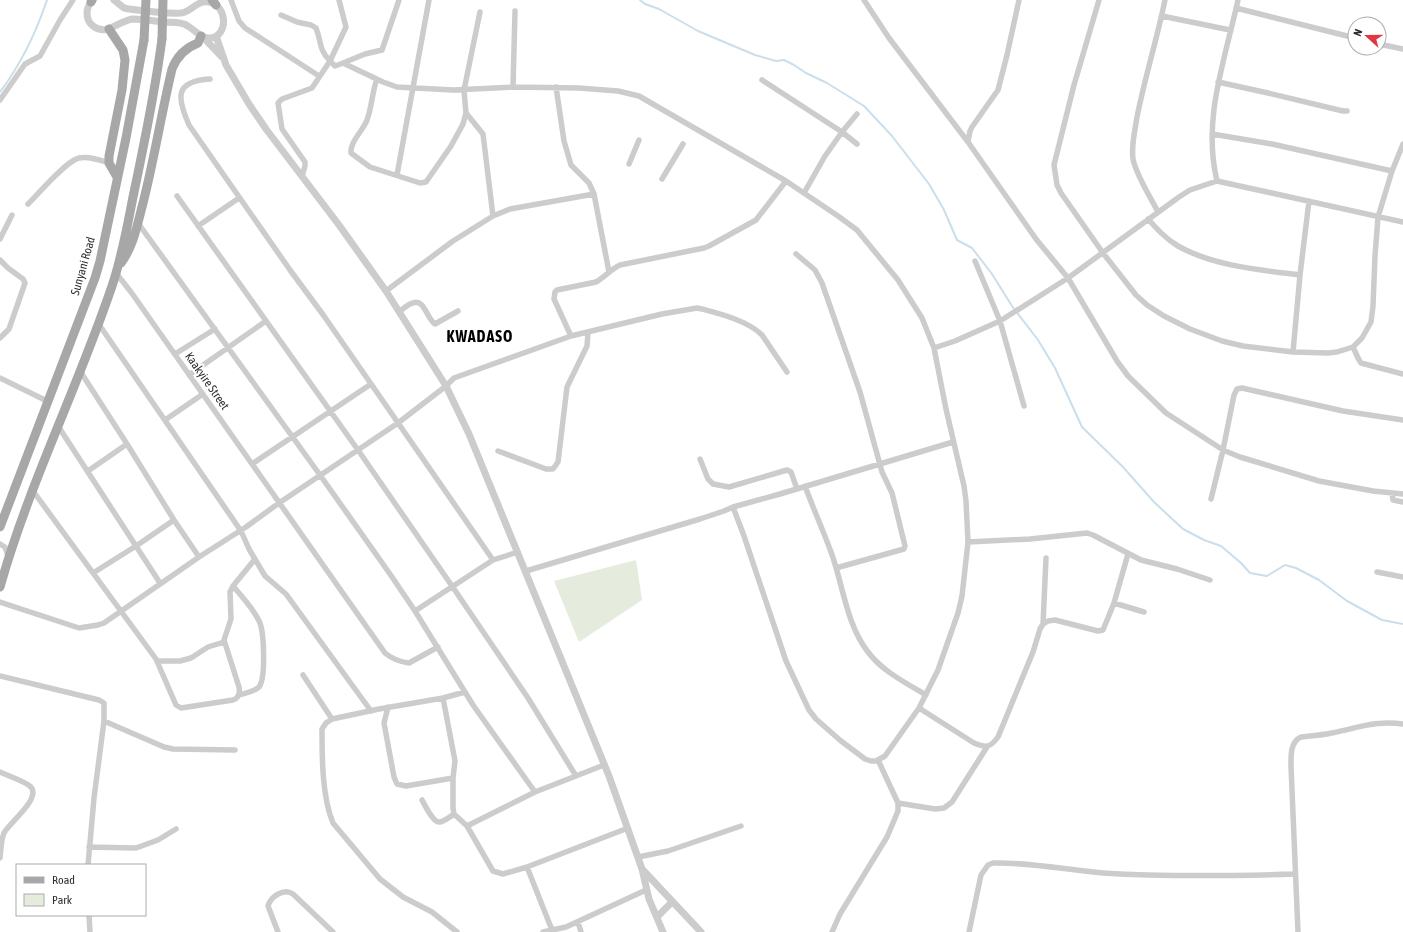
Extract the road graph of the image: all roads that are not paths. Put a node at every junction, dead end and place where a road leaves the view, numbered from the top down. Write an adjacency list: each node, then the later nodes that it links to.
1 (73, 0): 40 (street)
2 (114, 0): 15 (street)
3 (146, 0): 56 (main road, Sunyani Road, bridge)
4 (163, 0): 79 (main road, bridge)
5 (231, 0): 31 (street)
6 (339, 0): 29 (street)
7 (399, 0): 30 (street)
8 (429, 0): 38 (street)
9 (864, 0): 47 (street)
10 (1019, 0): 47 (street)
11 (1099, 0): 75 (street)
12 (1165, 0): 20 (street)
13 (1238, 0): 16 (street)
14 (92, 1): 21 (street)
15 (214, 3): 23 (street)
16 (1236, 8): 22 (street); 24 (street)
17 (514, 11): 36 (street)
18 (480, 12): 39 (street)
19 (281, 15): 29 (street)
20 (1162, 16): 22 (street); 66 (street)
21 (109, 29): 25 (street); 51 (main road)
22 (1230, 30): 35 (street)
23 (216, 36): 25 (street); 28 (street)
24 (1347, 36)
25 (202, 37): 28 (street); 72 (main road)
26 (1387, 46): 27 (street)
27 (1403, 49)
28 (224, 58): 55 (street)
29 (330, 61): 30 (street); 31 (street)
30 (343, 63): 33 (street)
31 (319, 76): 55 (street)
32 (210, 79): 63 (street)
33 (377, 79): 38 (street); 54 (street)
34 (762, 80): 44 (street)
35 (1218, 82): 41 (street); 45 (street)
36 (514, 87): 37 (street); 39 (street)
37 (556, 87): 58 (street); 61 (street)
38 (412, 88): 39 (street); 54 (street)
39 (464, 90): 42 (street)
40 (0, 100)
41 (1347, 111)
42 (466, 113): 54 (street); 68 (street)
43 (857, 114): 44 (street)
44 (842, 132): 49 (street); 60 (street)
45 (1212, 134): 53 (street); 59 (street)
46 (639, 140): 52 (street)
47 (968, 142): 82 (street)
48 (683, 144): 57 (street)
49 (857, 144)
50 (1403, 144): 53 (street)
51 (109, 163): 56 (main road); 65 (street)
52 (629, 164)
53 (1392, 171): 69 (street)
54 (397, 175)
55 (302, 176): 83 (street)
56 (117, 177): 106 (main road, Sunyani Road)
57 (662, 179)
58 (786, 181): 60 (street); 80 (street)
59 (1217, 181): 64 (street); 66 (street)
60 (804, 193): 95 (street)
61 (594, 194): 68 (street); 80 (street)
62 (177, 196): 73 (street)
63 (239, 198): 73 (street); 103 (street)
64 (1309, 201): 69 (street); 81 (street)
65 (28, 204)
66 (1158, 212): 70 (street)
67 (12, 215): 74 (street)
68 (493, 216): 83 (street)
69 (1378, 217): 71 (street); 93 (street)
70 (1148, 219): 75 (street); 81 (street)
71 (1403, 222)
72 (138, 223): 79 (main road); 89 (street)
73 (198, 226): 86 (street)
74 (0, 239)
75 (1103, 253): 82 (street); 96 (street)
76 (796, 254): 121 (street)
77 (0, 260): 92 (street)
78 (975, 261): 87 (street)
79 (117, 270): 88 (main road); 97 (street, Kaakyire Street)
80 (609, 272): 91 (street)
81 (1300, 275): 96 (street)
82 (1068, 278): 87 (street); 117 (street)
83 (386, 291): 85 (street)
84 (458, 311): 85 (street)
85 (399, 312): 104 (street)
86 (266, 321): 94 (street); 108 (street)
87 (1000, 321): 95 (street); 107 (street)
88 (98, 323): 98 (main road); 109 (street)
89 (215, 329): 94 (street); 97 (street)
90 (588, 332): 91 (street); 99 (street); 118 (street)
91 (571, 336): 104 (street)
92 (0, 338)
93 (1353, 347): 96 (street); 101 (street)
94 (228, 348): 100 (street); 113 (street)
95 (934, 348): 114 (street)
96 (1293, 352)
97 (175, 354): 100 (street, Kaakyire Street)
98 (80, 371): 112 (main road); 115 (street)
99 (787, 372)
100 (189, 374): 105 (street, Kaakyire Street)
101 (1403, 374)
102 (0, 378): 106 (street)
103 (371, 384): 108 (street); 111 (street)
104 (446, 386): 111 (street); 139 (street)
105 (203, 394): 109 (street); 120 (street, Kaakyire Street)
106 (47, 401): 134 (main road, Sunyani Road)
107 (1024, 406)
108 (331, 412): 113 (street); 116 (street)
109 (165, 420): 135 (street)
110 (1403, 420): 117 (street)
111 (398, 423): 116 (street); 145 (street)
112 (58, 426): 122 (street); 126 (main road)
113 (293, 437): 120 (street); 123 (street)
114 (954, 442): 121 (street); 136 (street)
115 (126, 444): 122 (street); 133 (street)
116 (358, 450): 123 (street); 154 (street)
117 (1223, 450): 127 (street); 129 (street)
118 (498, 451)
119 (700, 459): 125 (street)
120 (252, 464): 130 (street, Kaakyire Street)
121 (880, 464): 124 (street); 146 (street)
122 (88, 471): 138 (street)
123 (320, 475): 130 (street); 159 (street)
124 (805, 486): 125 (street); 146 (street)
125 (797, 489): 132 (street)
126 (33, 491): 141 (main road); 149 (street)
127 (1392, 493): 128 (street); 131 (street)
128 (1403, 494)
129 (1211, 499)
130 (279, 502): 135 (street); 163 (street, Kaakyire Street)
131 (1403, 502)
132 (733, 506): 147 (street); 179 (street)
133 (174, 520): 138 (street); 142 (street)
134 (0, 527)
135 (241, 531): 142 (street); 144 (street)
136 (968, 542): 140 (street); 169 (street)
137 (0, 544): 141 (street)
138 (136, 546): 149 (street); 152 (street)
139 (518, 552): 145 (street); 147 (street)
140 (1128, 554): 151 (street); 157 (street)
141 (9, 556): 155 (main road)
142 (199, 557): 152 (street)
143 (1046, 558): 161 (street)
144 (255, 559): 153 (street); 173 (street)
145 (493, 560): 154 (street)
146 (836, 568): 169 (street)
147 (526, 571): 180 (street)
148 (1376, 572): 150 (street)
149 (93, 573): 158 (street)
150 (1403, 577)
151 (1210, 580)
152 (160, 583): 158 (street)
153 (233, 586): 162 (street); 168 (street)
154 (452, 586): 159 (street); 182 (street)
155 (0, 587)
156 (0, 602): 158 (street)
157 (1114, 603): 160 (street); 161 (street)
158 (121, 610): 164 (street)
159 (415, 611): 163 (street)
160 (1144, 612)
161 (1043, 624): 177 (street)
162 (224, 642): 164 (street); 168 (street)
163 (438, 646): 167 (street)
164 (157, 661): 168 (street)
165 (303, 674): 174 (street)
166 (0, 676): 175 (street)
167 (465, 692): 170 (street); 184 (street)
168 (239, 695)
169 (926, 695): 172 (street)
170 (443, 698): 171 (street); 183 (street)
171 (388, 707): 173 (street); 183 (street)
172 (918, 708): 177 (street); 179 (street)
173 (371, 711): 174 (street)
174 (332, 719): 209 (street)
175 (104, 720): 178 (street); 192 (street)
176 (1403, 724): 199 (street)
177 (987, 747): 186 (street)
178 (235, 750)
179 (878, 760): 186 (street)
180 (604, 765): 182 (street); 190 (street)
181 (0, 772): 193 (street)
182 (576, 776): 184 (street)
183 (453, 778): 187 (street)
184 (535, 792): 188 (street)
185 (422, 800): 187 (street)
186 (898, 803): 214 (street)
187 (454, 814): 188 (street)
188 (467, 826): 197 (street)
189 (741, 826): 195 (street)
190 (628, 828): 195 (street); 197 (street)
191 (176, 829): 192 (street)
192 (89, 847): 196 (street)
193 (0, 853): 194 (street)
194 (0, 858)
195 (638, 858): 198 (street)
196 (88, 864)
197 (527, 868): 205 (street)
198 (642, 869): 200 (street); 201 (street)
199 (1296, 874): 215 (street); 216 (street)
200 (646, 890): 203 (street); 204 (street)
201 (672, 902): 203 (street); 213 (street)
202 (89, 916): 206 (street)
203 (657, 917): 212 (street)
204 (578, 922): 205 (street); 211 (street)
205 (552, 930): 210 (street)
206 (90, 932)
207 (278, 932): 208 (street)
208 (333, 932)
209 (457, 932)
210 (543, 932)
211 (581, 932)
212 (663, 932)
213 (701, 932)
214 (832, 932)
215 (968, 932)
216 (1298, 932)

